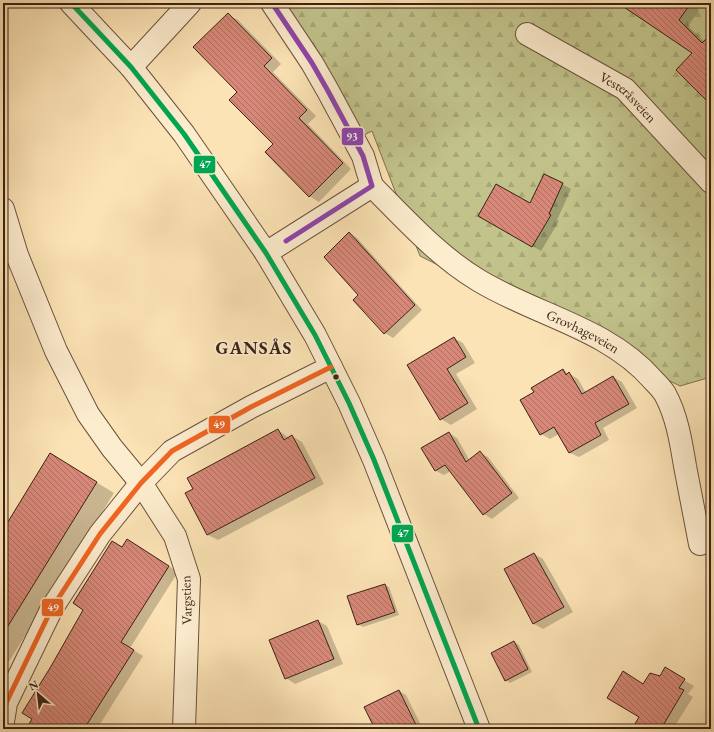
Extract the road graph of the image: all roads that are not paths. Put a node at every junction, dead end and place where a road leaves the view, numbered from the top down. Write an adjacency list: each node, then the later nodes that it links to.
1 (71, 3): 5 (street)
2 (190, 3): 5 (street)
3 (272, 3): 7 (street, Grovhageveien)
4 (527, 34): 6 (street, Vesteråsveien)
5 (131, 67): 9 (street)
6 (711, 182)
7 (372, 186): 9 (street); 12 (street, Grovhageveien)
8 (3, 209): 11 (street, Vargstien)
9 (266, 253): 10 (street)
10 (331, 367): 11 (street); 15 (street)
11 (140, 483): 13 (street); 14 (street, Vargstien)
12 (700, 544)
13 (3, 722)
14 (184, 729)
15 (479, 729)

